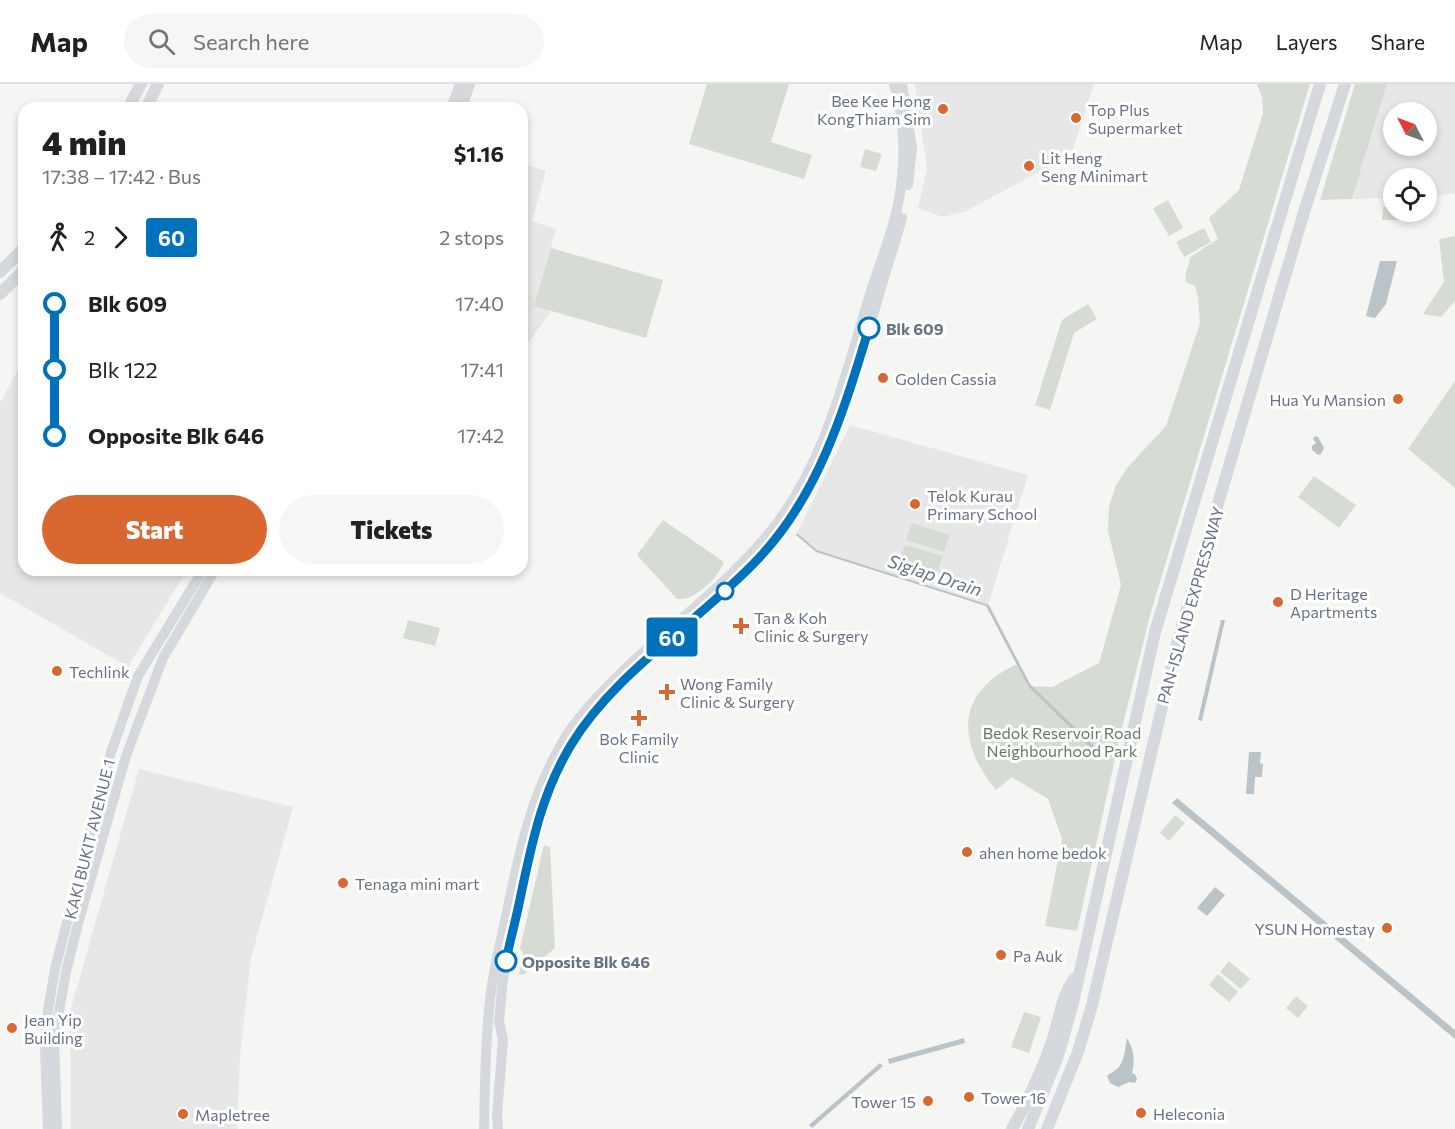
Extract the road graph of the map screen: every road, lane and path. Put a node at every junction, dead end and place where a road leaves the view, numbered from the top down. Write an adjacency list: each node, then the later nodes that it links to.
1 (141, 84): 9 (highway)
2 (158, 84): 10 (highway)
3 (460, 84): 11 (main road)
4 (470, 84): 12 (main road)
5 (894, 84): 23 (main road)
6 (902, 84): 24 (main road)
7 (1320, 84): 19 (highway, PAN-ISLAND EXPRESSWAY)
8 (1345, 84): 20 (highway, PAN-ISLAND EXPRESSWAY)
9 (131, 102)
10 (149, 102)
11 (453, 102)
12 (464, 102)
13 (18, 254): 14 (highway)
14 (0, 272)
15 (18, 276): 16 (highway)
16 (0, 294)
17 (199, 576): 21 (main road, KAKI BUKIT AVENUE 1)
18 (211, 576): 22 (main road, KAKI BUKIT AVENUE 1)
19 (1080, 972): 25 (highway); 26 (highway, PAN-ISLAND EXPRESSWAY)
20 (1051, 1126)
21 (48, 1129)
22 (57, 1129)
23 (484, 1129)
24 (498, 1129)
25 (1012, 1129)
26 (1028, 1129)

